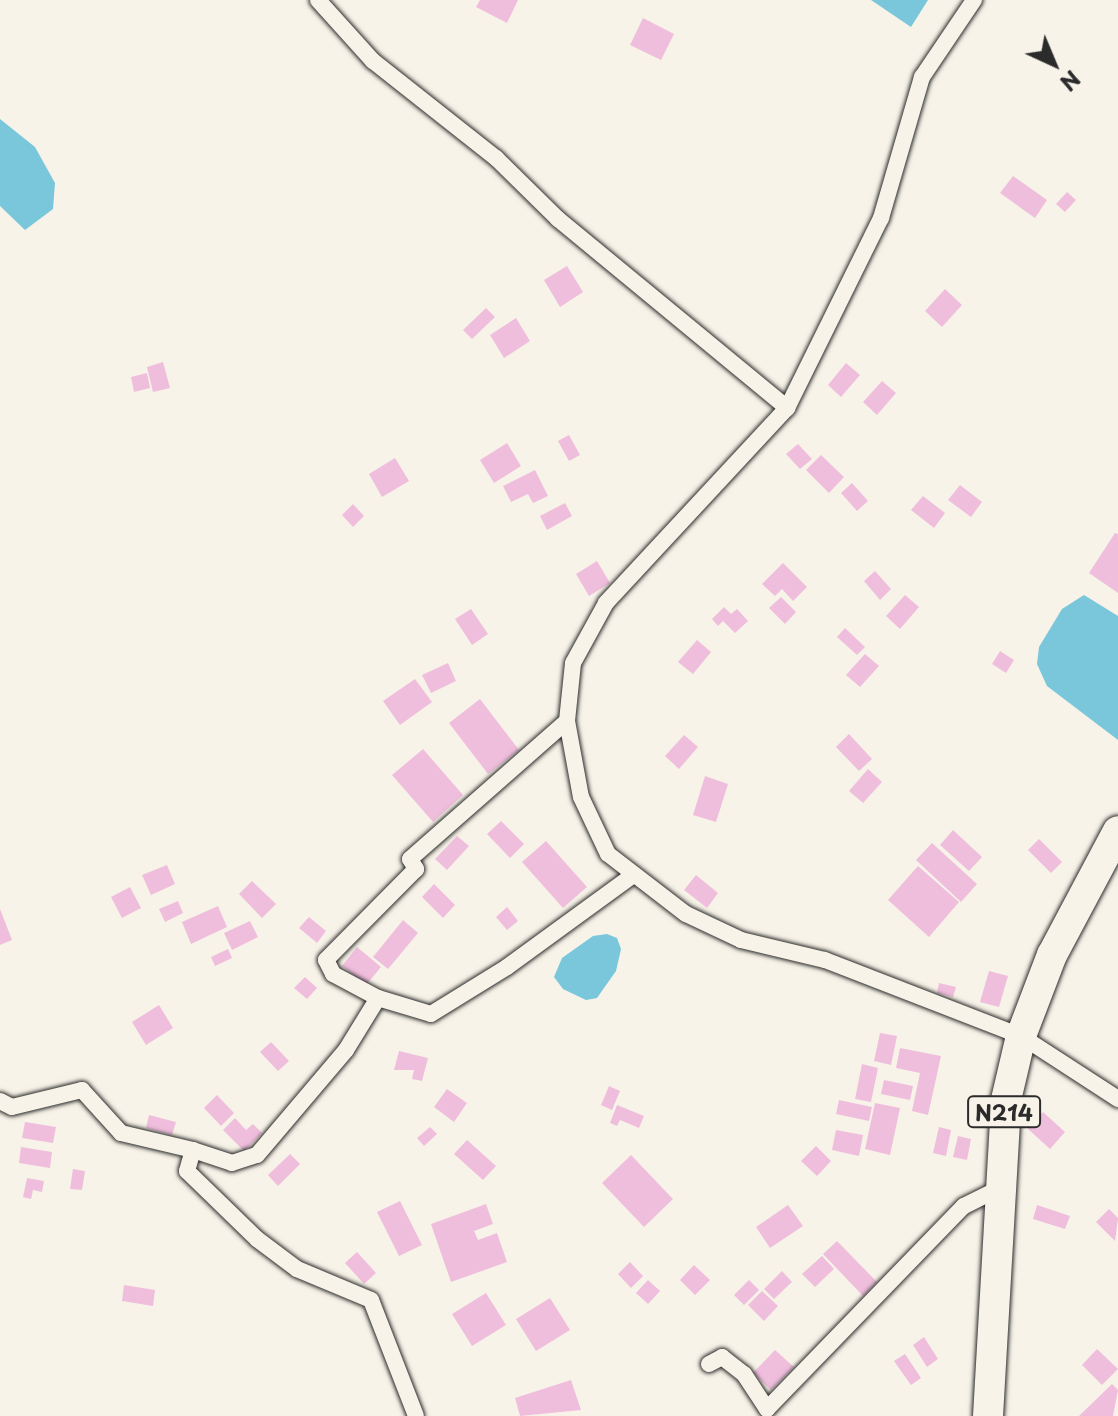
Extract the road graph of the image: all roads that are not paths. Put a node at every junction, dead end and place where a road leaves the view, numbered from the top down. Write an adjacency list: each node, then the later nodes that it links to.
1 (318, 0): 3 (street)
2 (974, 0): 3 (street)
3 (787, 408): 4 (street)
4 (567, 721): 6 (street); 7 (street)
5 (1118, 831): 8 (highway, N214)
6 (632, 876): 7 (street); 8 (street)
7 (378, 998): 11 (street)
8 (1021, 1036): 9 (street); 12 (highway, N214)
9 (1118, 1099)
10 (0, 1101): 11 (street)
11 (193, 1150): 14 (street)
12 (1000, 1188): 13 (street); 15 (highway, N214)
13 (709, 1364)
14 (416, 1416)
15 (988, 1416)

